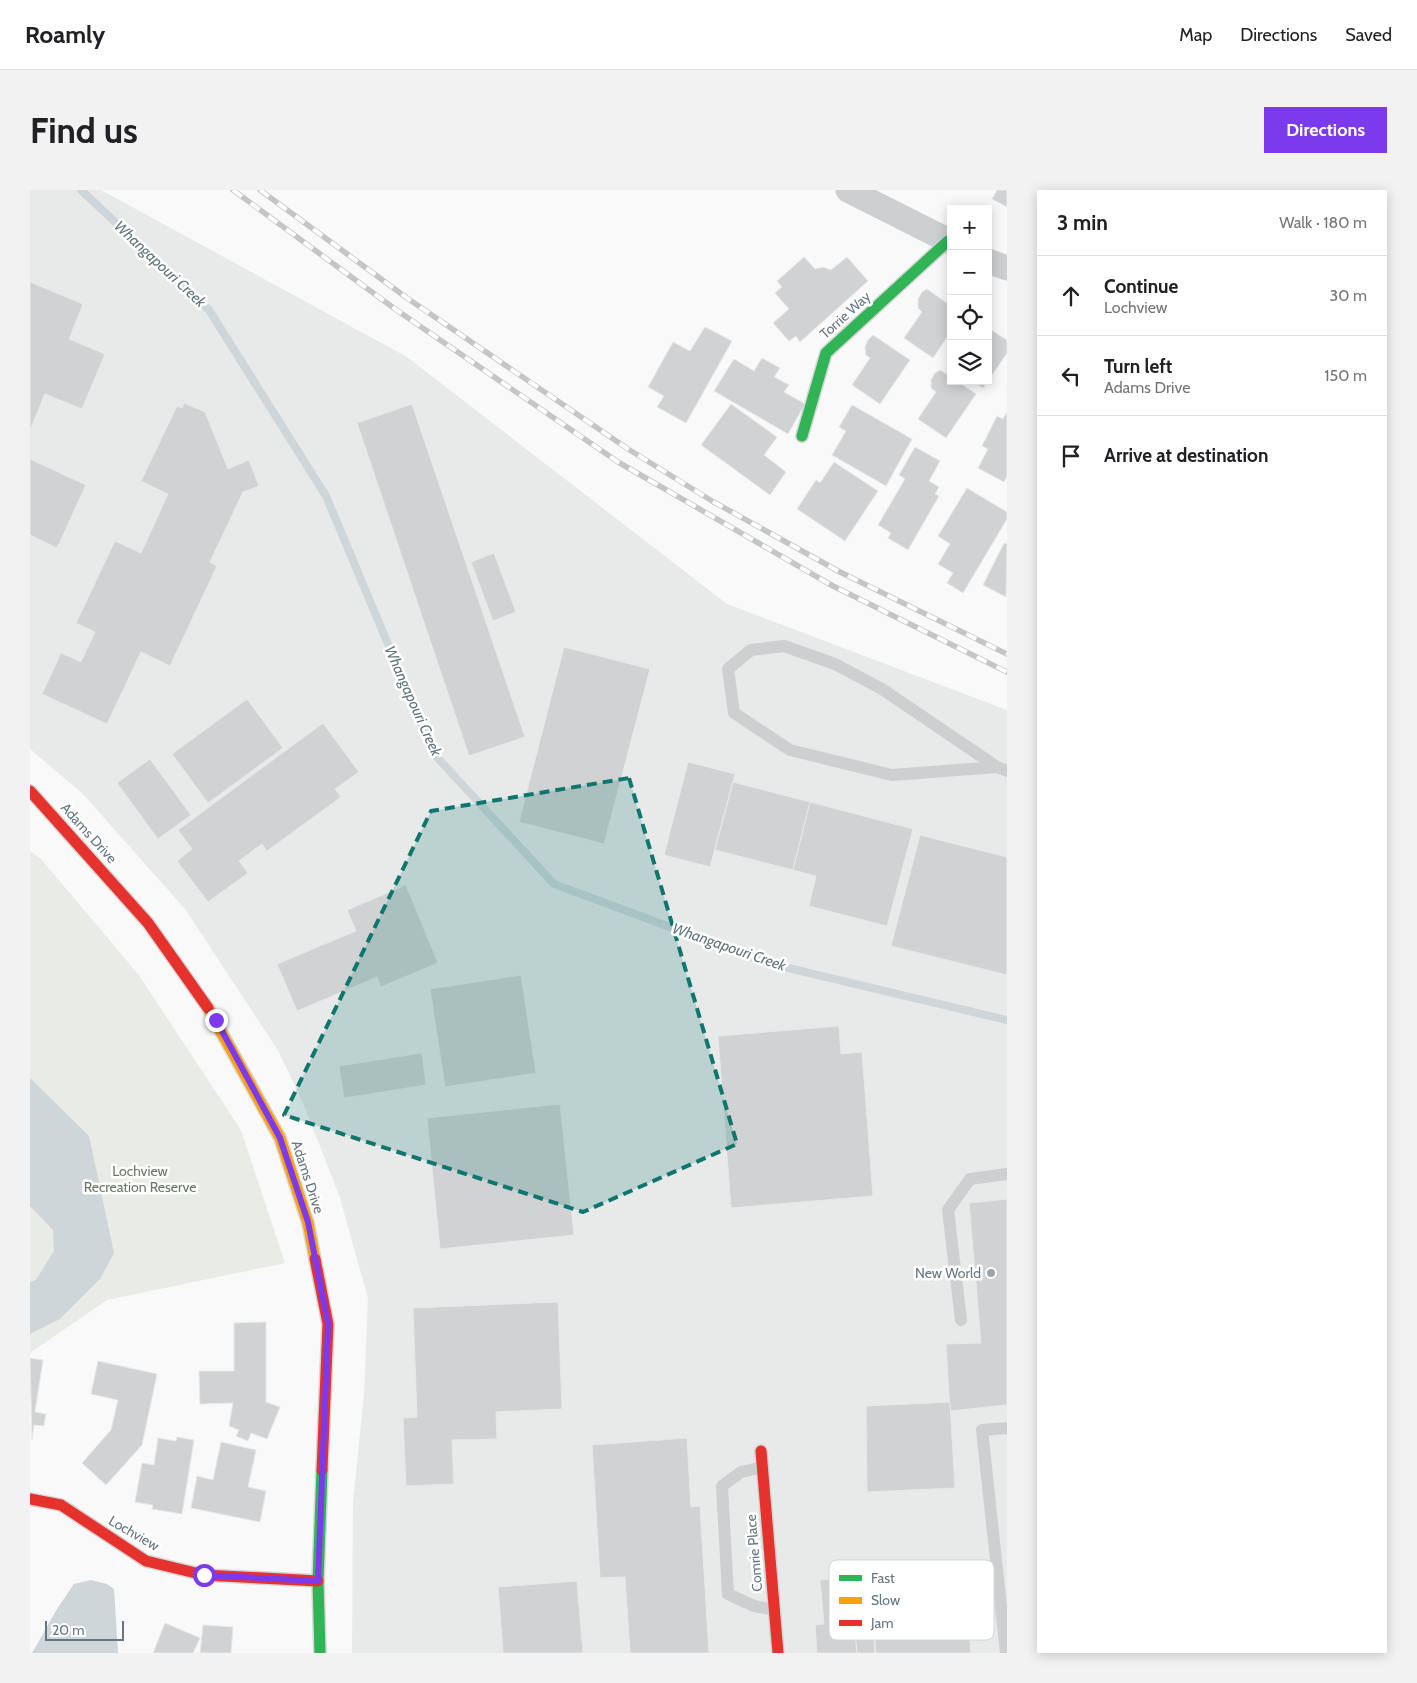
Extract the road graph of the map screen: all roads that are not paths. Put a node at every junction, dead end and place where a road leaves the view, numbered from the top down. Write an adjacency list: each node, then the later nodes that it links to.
1 (848, 190): 2 (street)
2 (947, 240)
3 (947, 245): 6 (street, Torrie Way)
4 (992, 262): 5 (street)
5 (1007, 268)
6 (802, 436)
7 (1002, 769): 7 (lane)
8 (30, 791): 15 (street, Adams Drive)
9 (1007, 1174): 10 (lane)
10 (961, 1320)
11 (1007, 1428): 19 (lane)
12 (761, 1451): 13 (street, Comrie Place)
13 (763, 1467): 16 (street, Comrie Place); 16 (lane)
14 (30, 1499): 15 (street, Lochview)
15 (318, 1581): 17 (street, Adams Drive)
16 (774, 1610): 18 (street, Comrie Place)
17 (320, 1653)
18 (778, 1653)
19 (1006, 1653)

